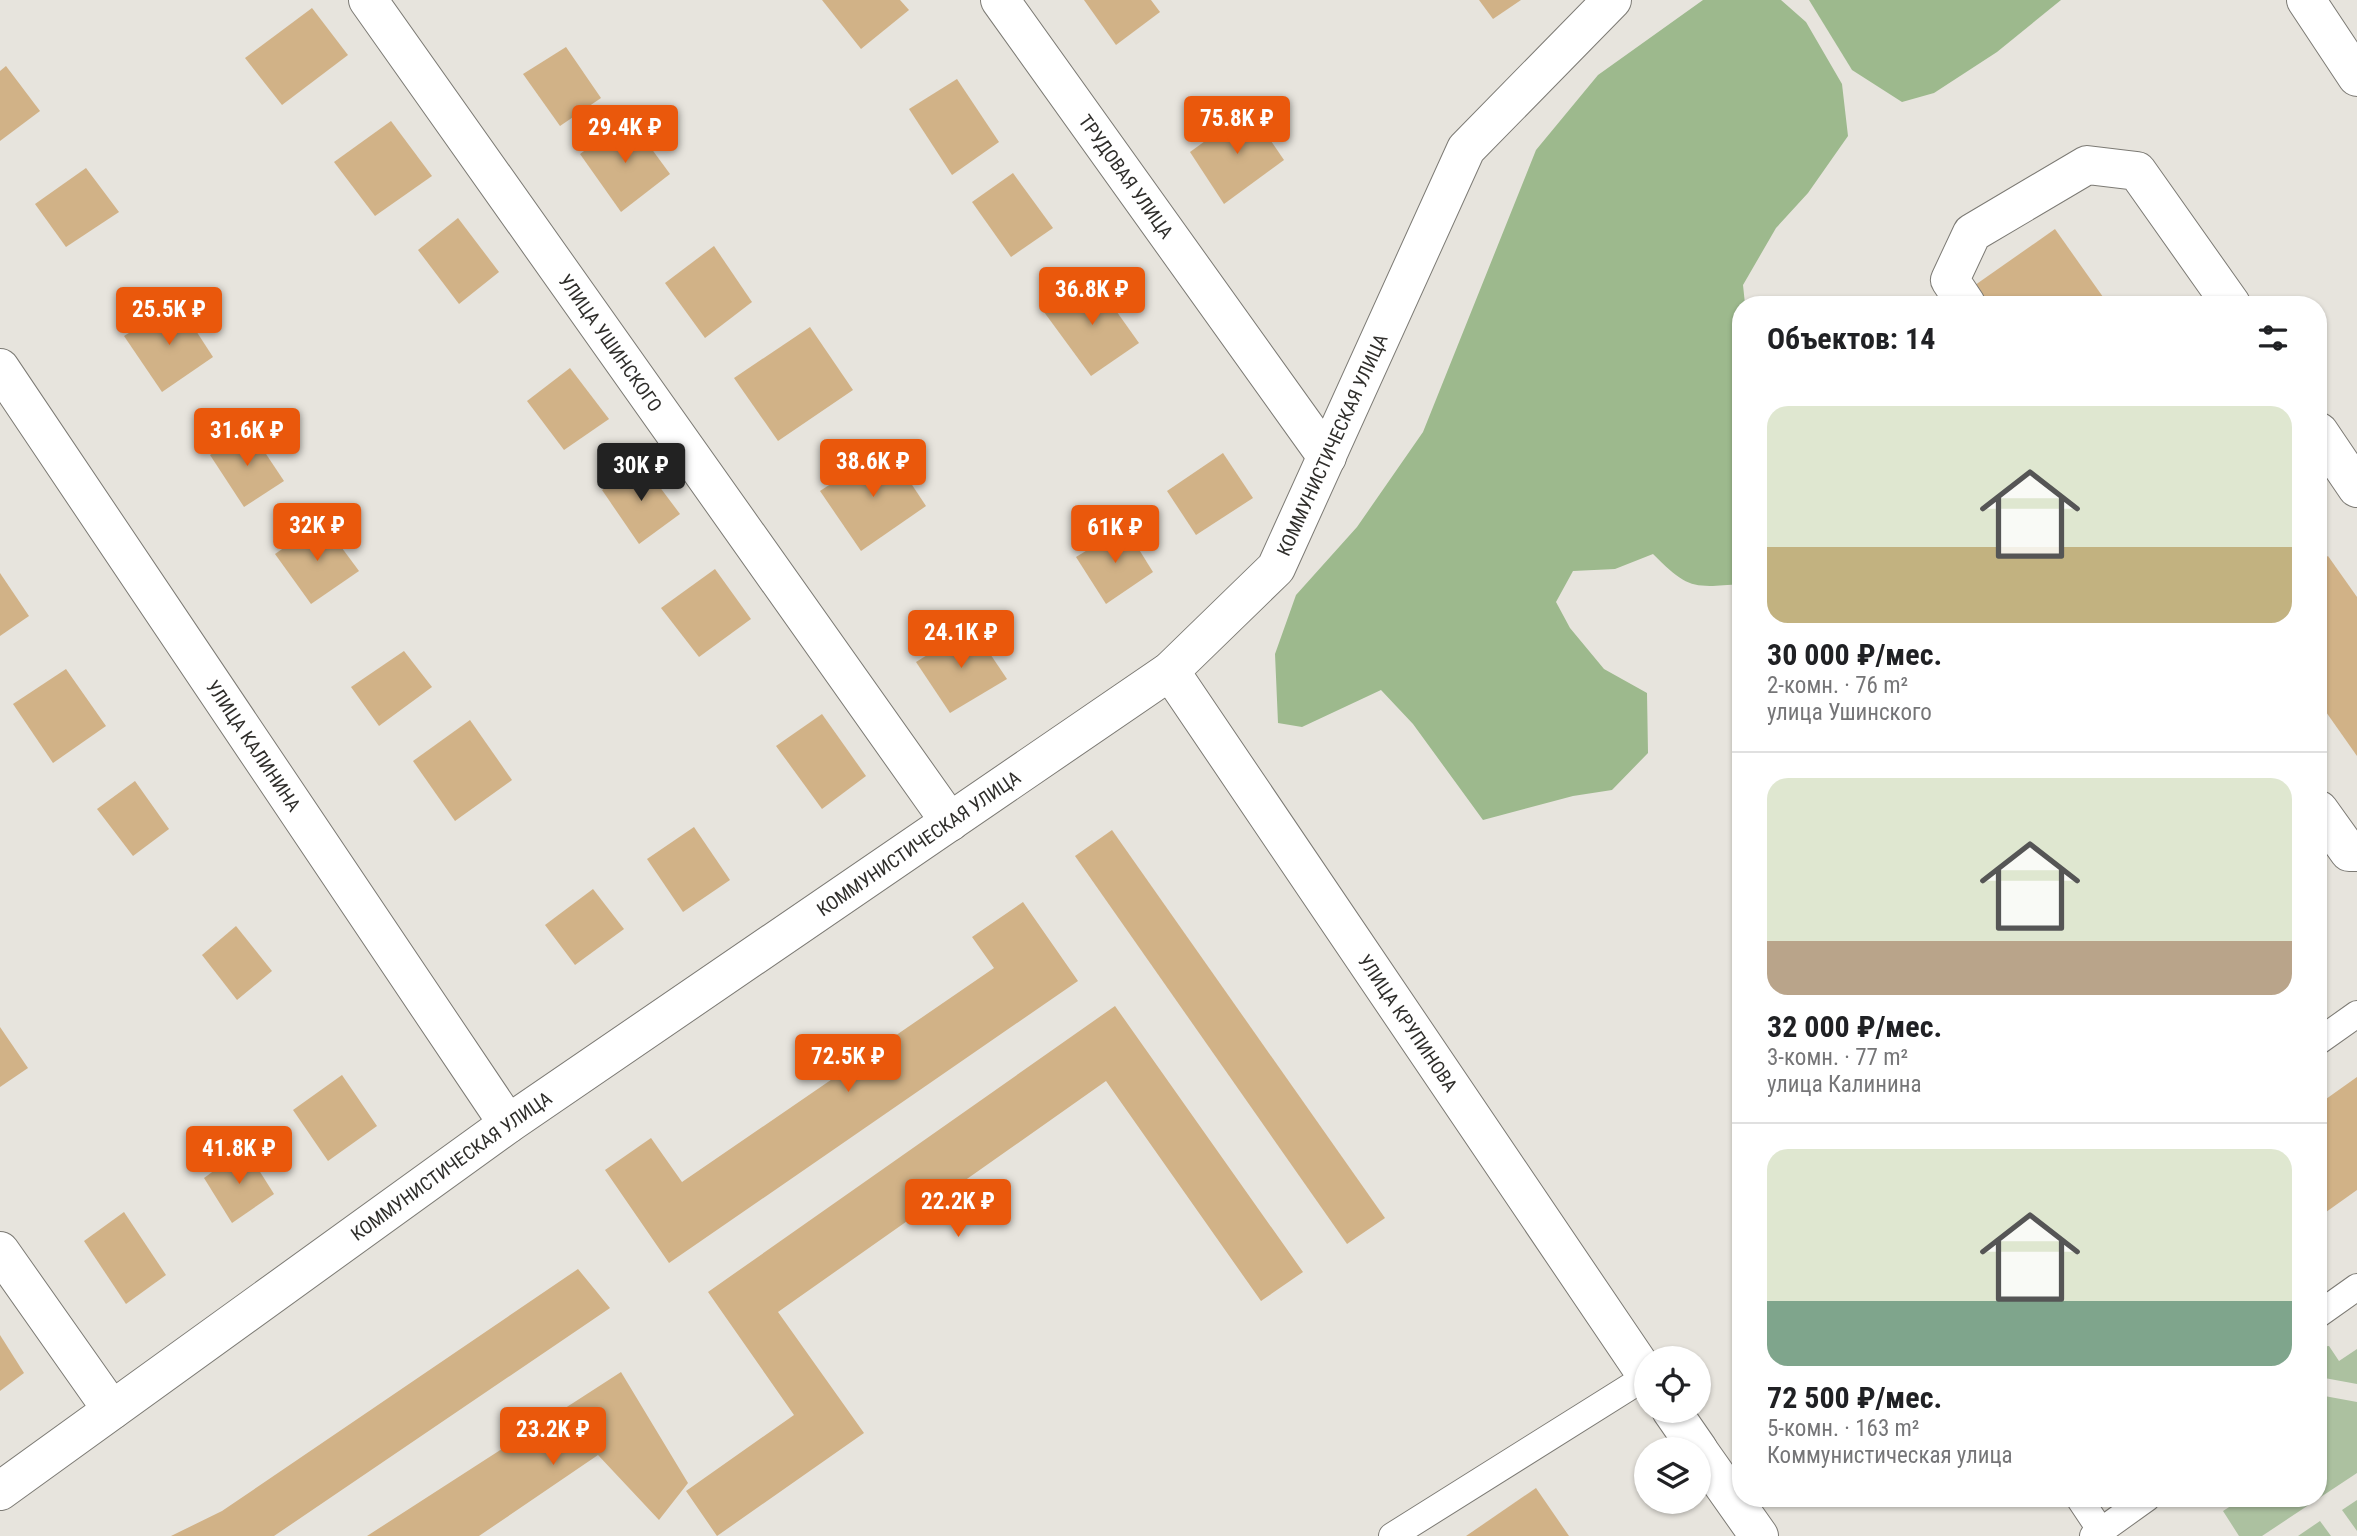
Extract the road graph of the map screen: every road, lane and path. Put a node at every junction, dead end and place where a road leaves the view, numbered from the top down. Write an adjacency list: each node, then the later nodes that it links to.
1 (368, 0): 14 (street, УЛИЦА УШИНСКОГО)
2 (1000, 0): 10 (street, ТРУДОВАЯ УЛИЦА)
3 (1612, 0): 10 (street, КОММУНИСТИЧЕСКАЯ УЛИЦА)
4 (2306, 0): 5 (street)
5 (2357, 76)
6 (1961, 296): 7 (street)
7 (2225, 296)
8 (0, 368): 18 (street, УЛИЦА КАЛИНИНА)
9 (2327, 444): 11 (street)
10 (1327, 457): 12 (street, КОММУНИСТИЧЕСКАЯ УЛИЦА)
11 (2357, 488)
12 (1170, 671): 14 (street, КОММУНИСТИЧЕСКАЯ УЛИЦА); 22 (street, УЛИЦА КРУПИНОВА)
13 (2327, 821): 15 (street)
14 (950, 822): 18 (street, КОММУНИСТИЧЕСКАЯ УЛИЦА)
15 (2357, 852)
16 (2357, 1014): 17 (lane)
17 (2327, 1035)
18 (508, 1124): 24 (street, КОММУНИСТИЧЕСКАЯ УЛИЦА)
19 (0, 1251): 24 (street)
20 (2357, 1287): 21 (lane)
21 (2327, 1308)
22 (1634, 1357)
23 (1634, 1384): 32 (lane)
24 (112, 1410): 26 (street, КОММУНИСТИЧЕСКАЯ УЛИЦА)
25 (1711, 1468): 27 (street)
26 (0, 1491)
27 (1732, 1498)
28 (1738, 1507): 33 (street)
29 (2084, 1507): 31 (lane)
30 (2134, 1507): 31 (lane)
31 (2097, 1533)
32 (1392, 1536)
33 (1759, 1536)

